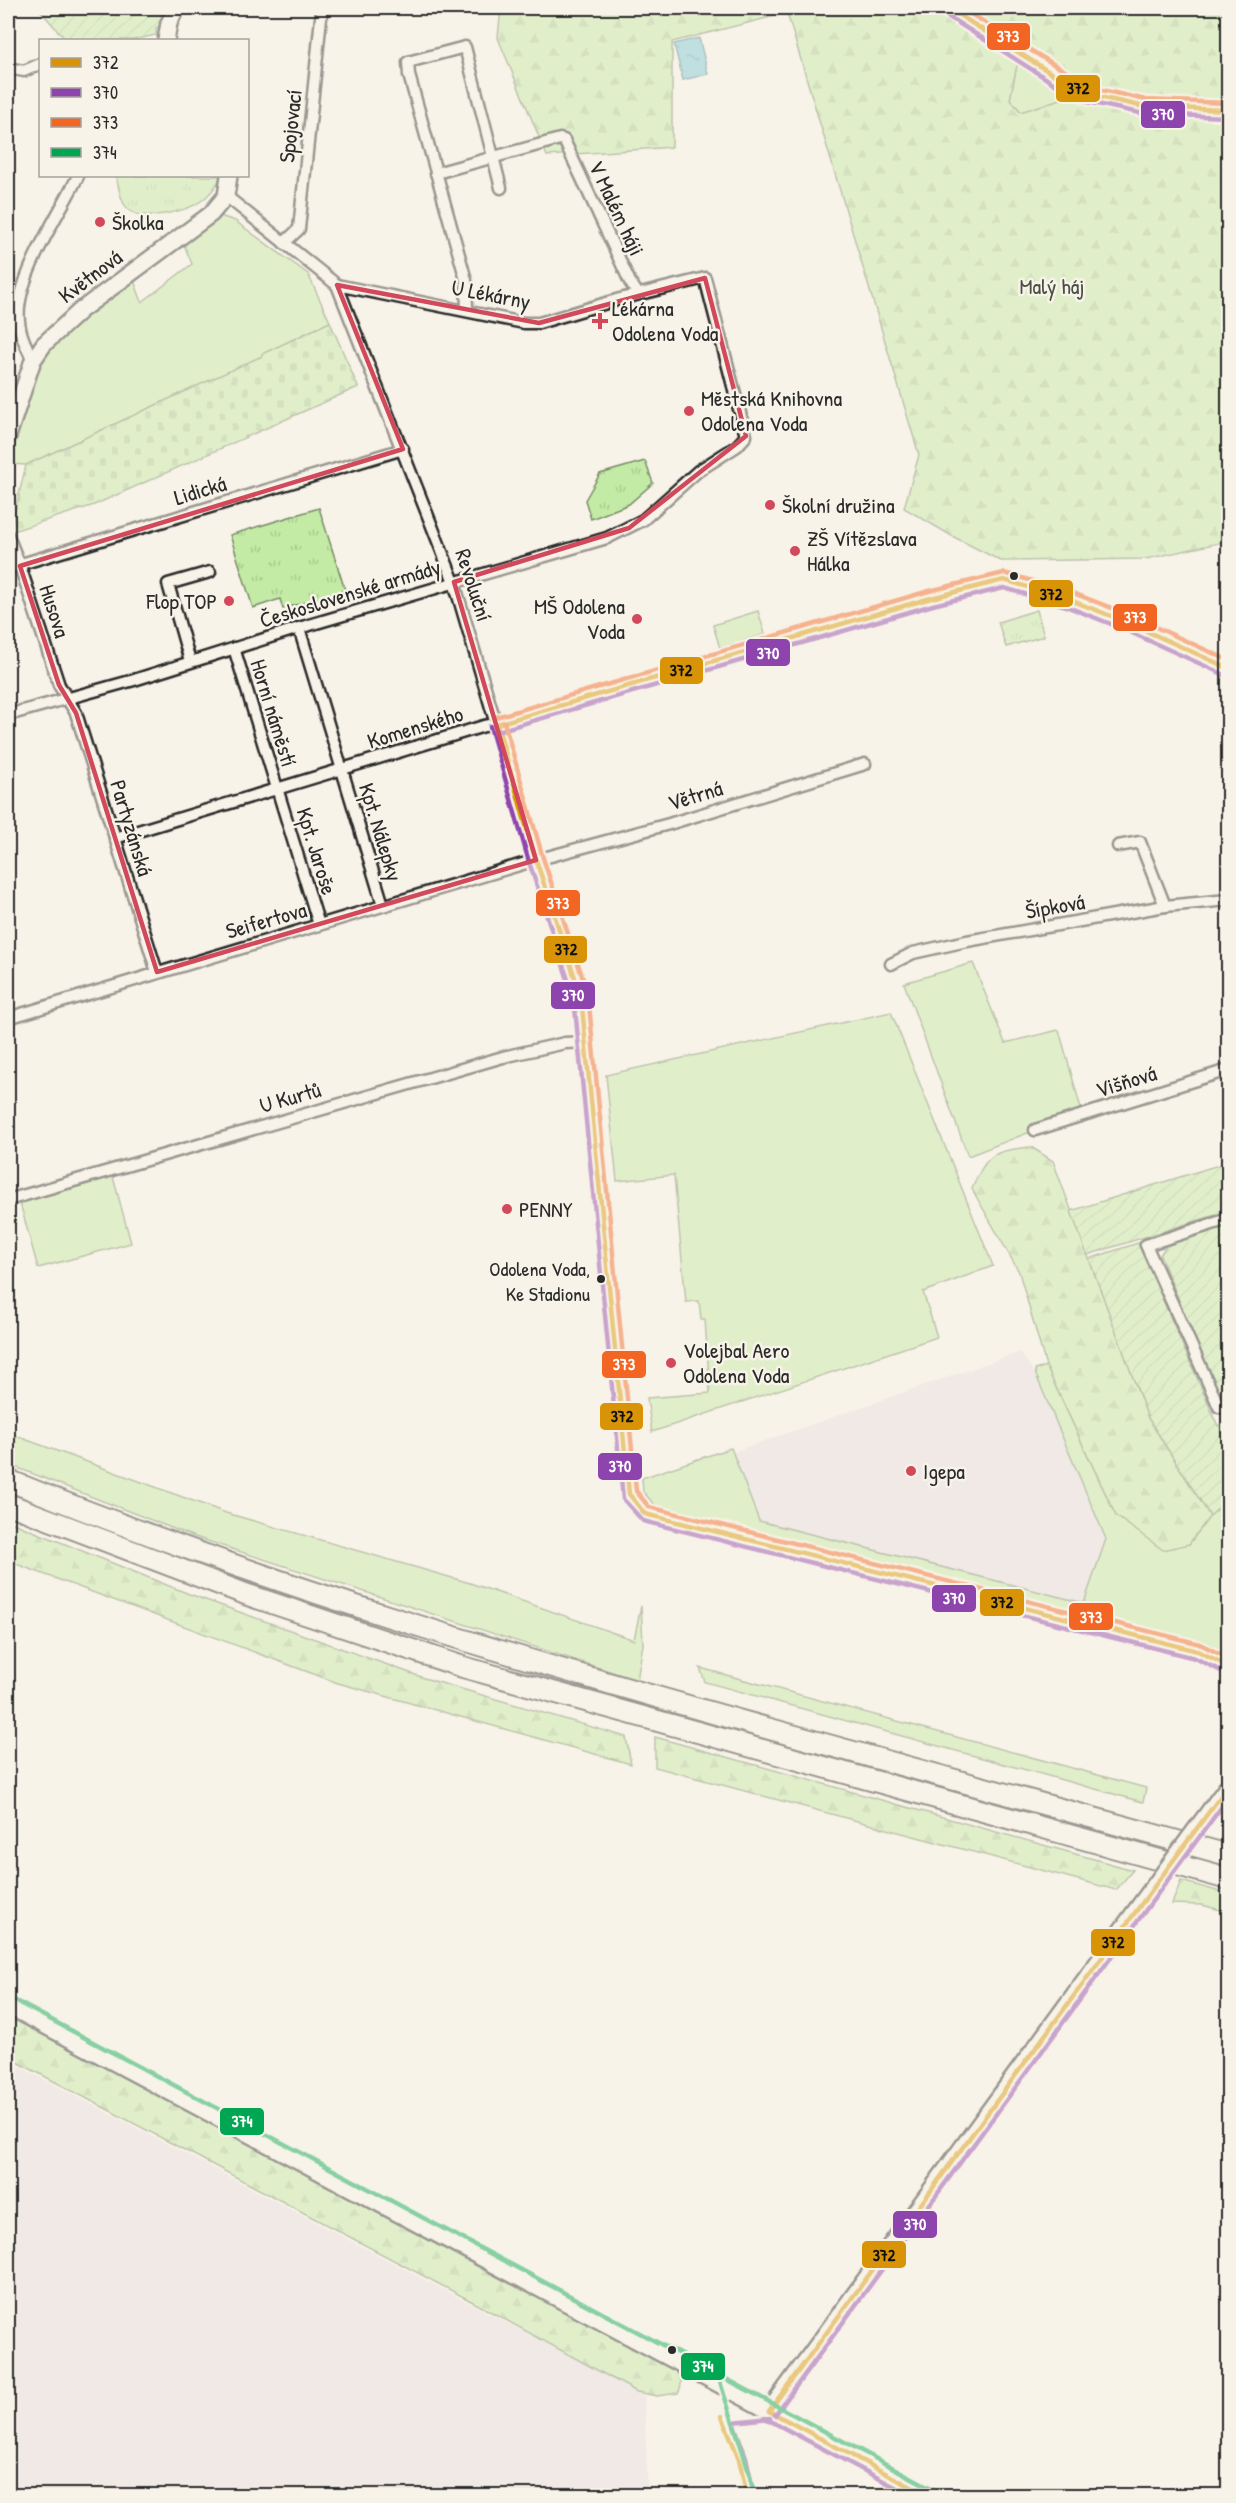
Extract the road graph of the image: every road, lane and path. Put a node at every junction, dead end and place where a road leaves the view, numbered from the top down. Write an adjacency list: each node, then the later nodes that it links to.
1 (176, 8): 4 (street)
2 (322, 8): 14 (street, Spojovací)
3 (948, 8): 7 (street)
4 (165, 39)
5 (39, 64): 6 (street)
6 (8, 68)
7 (1228, 110)
8 (493, 157): 9 (street); 9 (street); 12 (street); 16 (street, V Malém háji)
9 (436, 173): 17 (street)
10 (77, 177): 18 (street)
11 (229, 177): 13 (street)
12 (501, 188)
13 (226, 196): 14 (street, Revoluční); 19 (street, Květnová)
14 (284, 243): 15 (street, Revoluční)
15 (337, 285): 17 (street, U Lékárny); 22 (street, Revoluční)
16 (638, 294): 17 (street, U Lékárny); 21 (street, U Lékárny)
17 (467, 309)
18 (13, 317): 19 (street)
19 (33, 360): 20 (street, Květnová)
20 (8, 436)
21 (746, 436): 27 (street, Československé armády)
22 (403, 449): 24 (street, Lidická); 27 (street, Revoluční)
23 (8, 536): 24 (street, Husova)
24 (20, 566): 25 (street, Lidická); 32 (street, Husova)
25 (8, 568)
26 (210, 572): 30 (street)
27 (454, 582): 28 (street, Československé armády); 34 (street, Revoluční)
28 (299, 628): 29 (street, Československé armády); 36 (street)
29 (234, 648): 30 (street, Československé armády); 37 (street, Horní náměstí)
30 (190, 662): 32 (street, Československé armády)
31 (1228, 668): 34 (street, Komenského)
32 (66, 698): 33 (street, Československé armády); 38 (street, Partyzánská)
33 (8, 715)
34 (497, 724): 36 (street, Komenského); 40 (street, Revoluční)
35 (865, 764): 40 (street, Větrná)
36 (342, 770): 37 (street, Komenského); 42 (street, Kpt. Nálepky)
37 (277, 788): 38 (street, Komenského); 44 (street, Kpt. Jaroše)
38 (115, 838): 46 (street, Partyzánská)
39 (1118, 846): 43 (street)
40 (536, 860): 42 (street, Seifertova); 48 (street, Revoluční)
41 (1228, 900): 43 (street, Šípková)
42 (383, 905): 44 (street, Seifertova)
43 (1165, 906): 45 (street, Šípková)
44 (319, 925): 46 (street, Seifertova)
45 (891, 964)
46 (157, 972): 47 (street, Seifertova)
47 (8, 1018)
48 (586, 1042): 51 (street, U Kurtů); 56 (street, Revoluční)
49 (1228, 1070): 50 (street, Višňová)
50 (1035, 1130)
51 (8, 1200)
52 (1228, 1219): 53 (street)
53 (1228, 1408)
54 (8, 1480): 58 (highway)
55 (8, 1504): 59 (highway)
56 (1228, 1666)
57 (1224, 1792): 61 (street, bridge)
58 (1228, 1855)
59 (1228, 1879)
60 (8, 2006): 61 (street)
61 (769, 2410): 62 (street)
62 (929, 2496)

